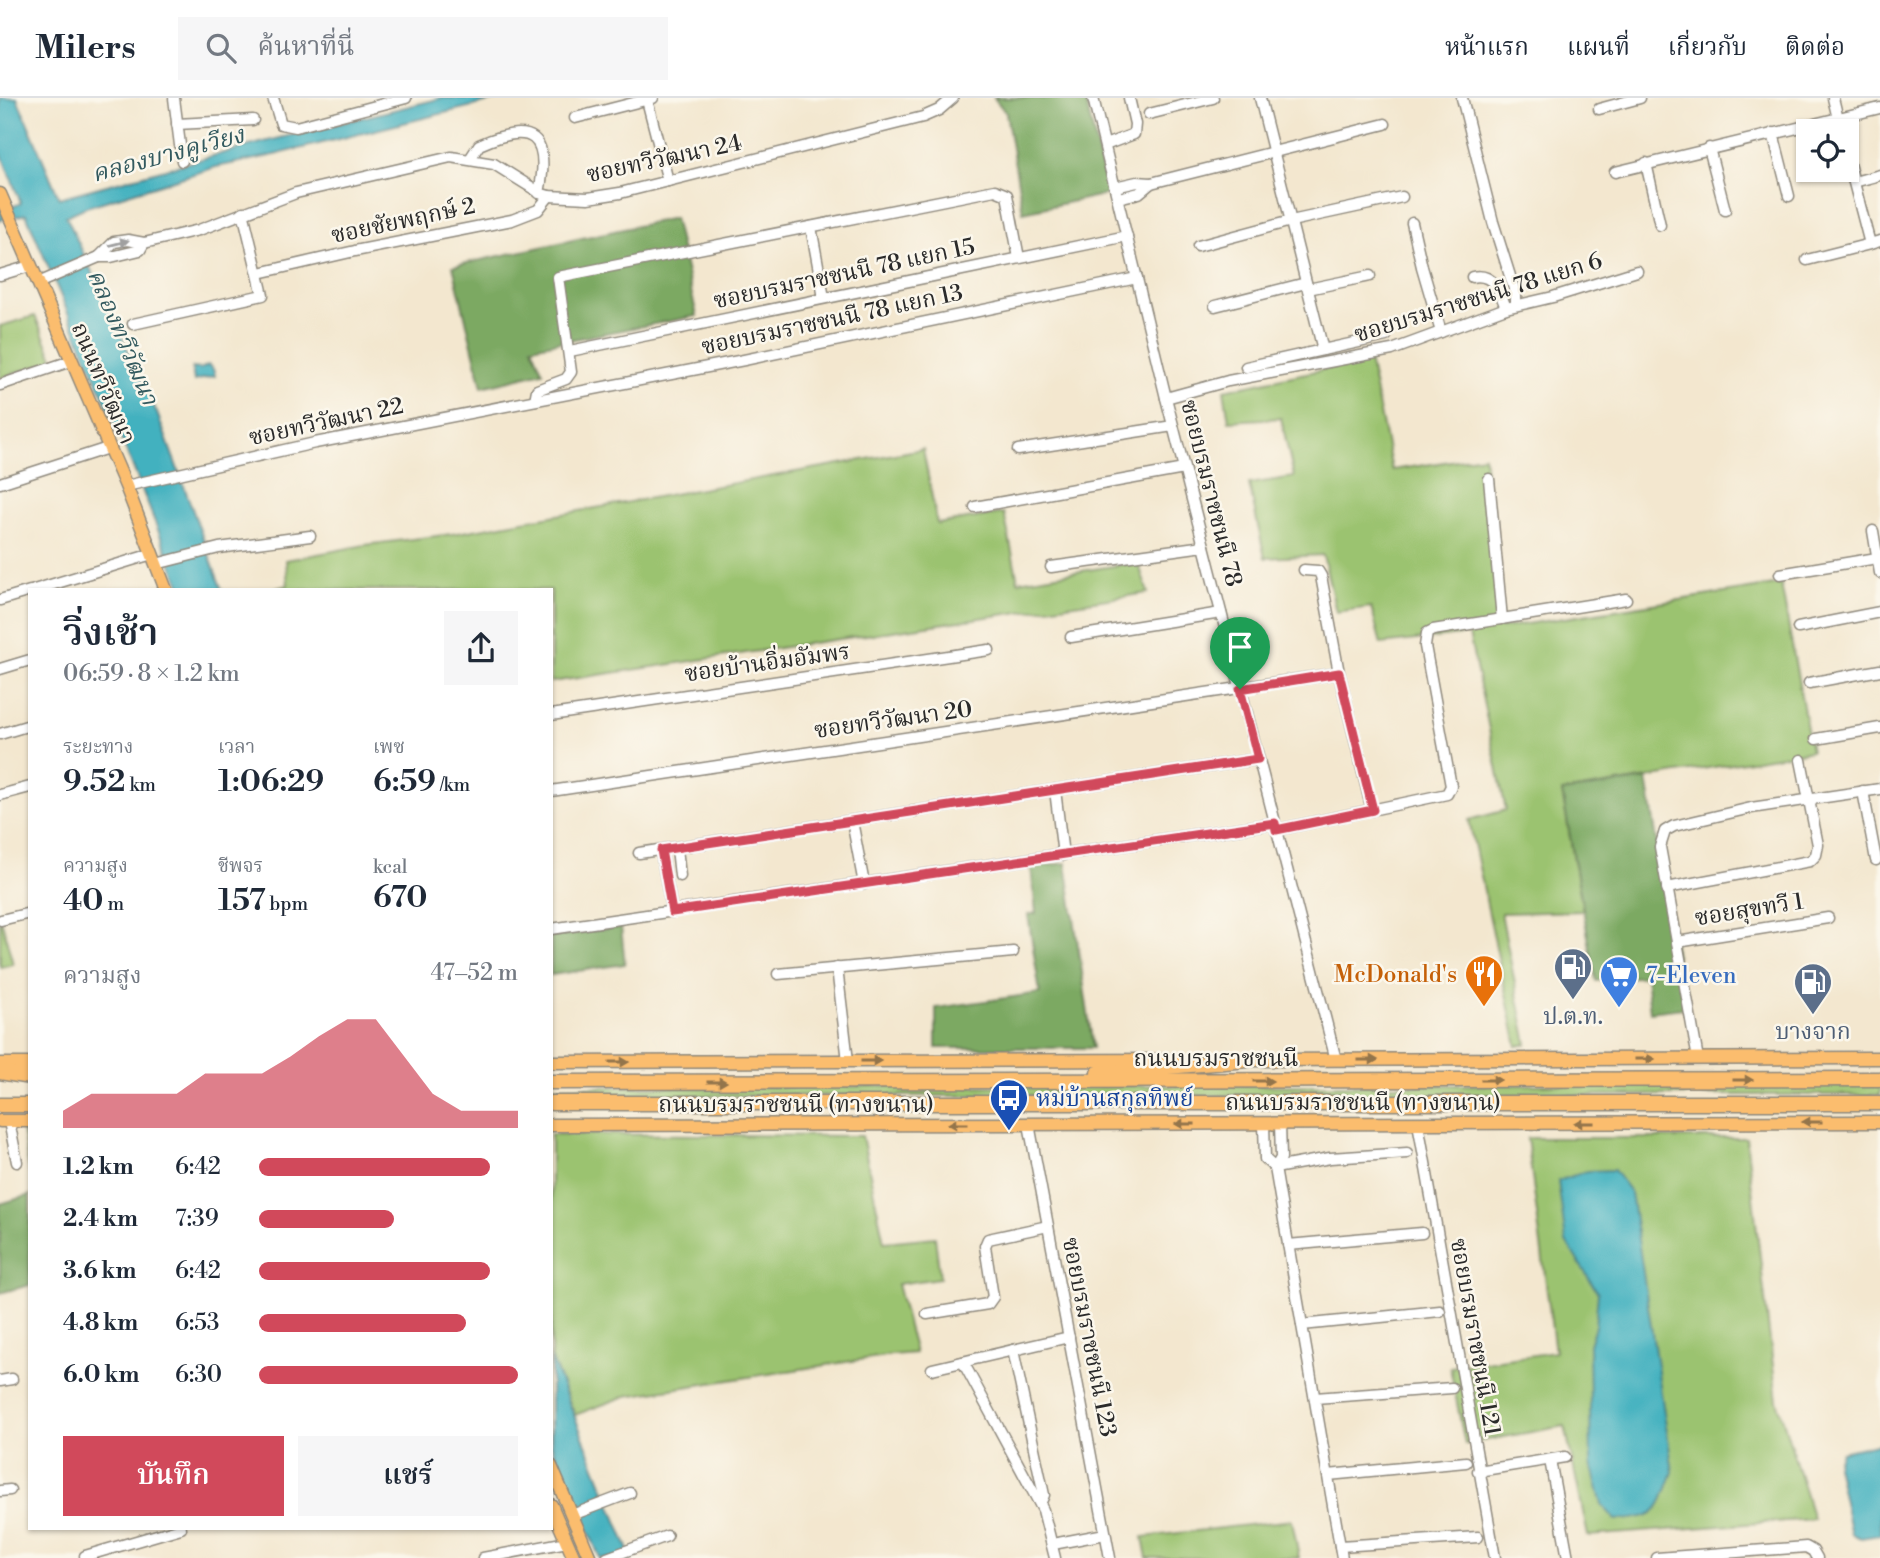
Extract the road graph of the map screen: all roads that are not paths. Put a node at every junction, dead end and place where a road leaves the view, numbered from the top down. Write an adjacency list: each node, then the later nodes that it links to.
1 (174, 98): 19 (street)
2 (273, 98): 3 (street)
3 (406, 98)
4 (953, 98): 30 (street, ซอยทวีวัฒนา 24)
5 (1093, 98): 22 (street, ซอยบรมราชชนนี 78)
6 (1129, 98): 22 (street)
7 (1213, 98): 15 (street)
8 (1259, 98): 24 (street)
9 (1462, 98): 60 (street)
10 (1833, 98): 17 (street)
11 (650, 99): 16 (street); 30 (street)
12 (1634, 99): 14 (street)
13 (1880, 108): 17 (street)
14 (1599, 109)
15 (1149, 114)
16 (575, 118)
17 (1838, 118): 21 (street)
18 (253, 120): 19 (street)
19 (177, 124): 26 (street)
20 (1385, 124): 24 (street)
21 (1773, 133): 23 (street); 35 (street)
22 (1105, 145): 33 (street, ซอยบรมราชชนนี 78)
23 (1709, 148): 27 (street); 38 (street)
24 (1273, 152): 33 (street); 40 (street)
25 (470, 159): 34 (street, ซอยทวีวัฒนา 24); 34 (street); 39 (street, ซอยทวีวัฒนา 24)
26 (182, 162)
27 (1646, 163): 28 (street); 42 (street)
28 (1615, 172)
29 (1880, 176): 31 (street)
30 (668, 181): 34 (street, ซอยทวีวัฒนา 24)
31 (1859, 181)
32 (1854, 182): 45 (street)
33 (1116, 193): 44 (street, ซอยบรมราชชนนี 78)
34 (544, 195): 51 (street, ซอยชัยพฤกษ์ 2)
35 (1789, 196)
36 (1402, 197): 40 (street)
37 (5, 206): 49 (main road, ถนนทวีวัฒนา)
38 (1725, 210)
39 (243, 212): 51 (street); 56 (street, ซอยทวีวัฒนา 24)
40 (1291, 221): 46 (street); 57 (street)
41 (1412, 223): 62 (street)
42 (1660, 225)
43 (811, 227): 47 (street); 58 (street); 65 (street)
44 (1126, 236): 47 (street, ซอยบรมราชชนนี 78 แยก 15); 55 (street, ซอยบรมราชชนนี 78)
45 (1875, 243): 48 (street)
46 (1198, 246)
47 (1019, 258): 58 (street, ซอยบรมราชชนนี 78 แยก 15)
48 (1807, 260)
49 (30, 266): 52 (street); 56 (main road, ถนนทวีวัฒนา)
50 (1637, 271): 60 (street, ซอยบรมราชชนนี 78 แยก 6)
51 (259, 273): 61 (street)
52 (0, 275)
53 (1370, 276): 57 (street)
54 (1472, 276): 60 (street)
55 (1137, 278): 69 (street, ซอยบรมราชชนนี 78); 70 (street, ซอยบรมราชชนนี 78 แยก 13)
56 (38, 283): 66 (main road, ถนนทวีวัฒนา)
57 (1307, 286): 59 (street); 64 (street)
58 (824, 298): 65 (street, ซอยบรมราชชนนี 78 แยก 15)
59 (1214, 306)
60 (1511, 307): 62 (street, ซอยบรมราชชนนี 78 แยก 6)
61 (133, 324)
62 (1441, 332): 69 (street, ซอยบรมราชชนนี 78 แยก 6)
63 (1386, 336): 64 (street)
64 (1323, 350): 67 (street)
65 (570, 351): 70 (street)
66 (71, 361): 68 (street); 72 (main road, ถนนทวีวัฒนา)
67 (1246, 367)
68 (0, 385)
69 (1166, 398): 71 (street, ซอยบรมราชชนนี 78)
70 (536, 400): 77 (street, ซอยทวีวัฒนา 22)
71 (1173, 426): 73 (street); 74 (street, ซอยบรมราชชนนี 78)
72 (108, 448): 76 (street); 77 (main road, ถนนทวีวัฒนา)
73 (1018, 450)
74 (1184, 469): 78 (street); 81 (street, ซอยบรมราชชนนี 78)
75 (1489, 479): 95 (street)
76 (0, 483)
77 (126, 486): 83 (main road, ถนนทวีวัฒนา)
78 (975, 506)
79 (1873, 531): 82 (street)
80 (310, 536): 83 (street)
81 (1204, 546): 84 (street); 94 (street, ซอยบรมราชชนนี 78)
82 (1877, 558): 86 (street); 87 (street)
83 (159, 560): 88 (street); 89 (main road, ถนนทวีวัฒนา)
84 (1051, 567)
85 (1304, 570): 102 (street)
86 (1880, 573)
87 (1780, 574)
88 (40, 588)
89 (166, 588)
90 (28, 591): 92 (street)
91 (1626, 599): 95 (street)
92 (0, 600)
93 (1880, 611): 96 (street)
94 (1221, 614): 97 (street); 104 (street, ซอยบรมราชชนนี 78)
95 (1502, 619): 119 (street)
96 (1798, 628)
97 (1071, 637)
98 (989, 650): 105 (street, ซอยบ้านอิ่มอัมพร)
99 (28, 661): 100 (street)
100 (0, 669)
101 (1880, 670): 103 (street)
102 (1339, 673): 104 (street, ซอยทวีวัฒนา 20); 119 (street)
103 (1809, 683)
104 (1240, 689): 110 (street, ซอยบรมราชชนนี 78); 115 (street, ซอยทวีวัฒนา 20)
105 (553, 715)
106 (28, 726): 108 (street)
107 (1880, 728): 109 (street)
108 (0, 733)
109 (1816, 739)
110 (1258, 759): 114 (street); 121 (street, ซอยบรมราชชนนี 78)
111 (1801, 760): 118 (street)
112 (28, 788): 117 (street)
113 (1880, 789): 116 (street)
114 (1055, 790): 120 (street); 125 (street)
115 (553, 791)
116 (1863, 791): 118 (street); 126 (street)
117 (0, 795)
118 (1809, 799): 129 (street); 129 (street)
119 (1373, 810): 121 (street)
120 (852, 821): 122 (street); 128 (street)
121 (1275, 827): 125 (street); 142 (street, ซอยบรมราชชนนี 78)
122 (677, 848): 123 (street); 127 (street)
123 (661, 850): 124 (street); 130 (street)
124 (639, 853)
125 (1063, 855): 128 (street)
126 (1876, 860)
127 (680, 876)
128 (864, 884): 130 (street)
129 (1667, 888): 135 (street)
130 (672, 912): 134 (street)
131 (28, 913): 133 (street)
132 (1828, 918): 135 (street, ซอยสุขทวี 1)
133 (1, 920)
134 (553, 929)
135 (1677, 942): 140 (street)
136 (1013, 952): 137 (street)
137 (837, 968): 138 (street); 143 (street)
138 (778, 974)
139 (1880, 1058): 140 (main road, ถนนบรมราชชนนี (ทางขนาน))
140 (1698, 1059): 142 (main road, ถนนบรมราชชนนี (ทางขนาน), one-way to 140)
141 (1248, 1060): 142 (main road, ถนนบรมราชชนนี (ทางขนาน)); 143 (main road, ถนนบรมราชชนนี (ทางขนาน), one-way to 141); 152 (highway)
142 (1336, 1060)
143 (848, 1061): 144 (main road, ถนนบรมราชชนนี (ทางขนาน), one-way to 143)
144 (553, 1062)
145 (28, 1063): 146 (main road)
146 (0, 1064)
147 (0, 1073): 148 (highway)
148 (28, 1079)
149 (28, 1079): 151 (highway)
150 (1880, 1079): 152 (highway, ถนนบรมราชชนนี, one-way to 150)
151 (0, 1081)
152 (1017, 1081): 153 (highway, ถนนบรมราชชนนี, one-way to 152)
153 (553, 1083)
154 (553, 1103): 155 (highway, ถนนบรมราชชนนี)
155 (1880, 1103)
156 (0, 1105): 157 (highway)
157 (28, 1105)
158 (5, 1121): 159 (main road); 167 (street)
159 (28, 1121)
160 (1880, 1122): 161 (main road, ถนนบรมราชชนนี (ทางขนาน), one-way to 161)
161 (1418, 1123): 164 (main road, ถนนบรมราชชนนี (ทางขนาน)); 187 (street, ซอยบรมราชชนนี 121)
162 (1029, 1124): 163 (main road, ถนนบรมราชชนนี (ทางขนาน), one-way to 162); 165 (main road, ถนนบรมราชชนนี (ทางขนาน), one-way to 165); 169 (street, ซอยบรมราชชนนี 123)
163 (1264, 1124): 164 (main road, ถนนบรมราชชนนี (ทางขนาน)); 168 (street)
164 (1280, 1124): 168 (street)
165 (553, 1125)
166 (1406, 1153): 168 (street)
167 (17, 1162)
168 (1275, 1168): 171 (street)
169 (1048, 1226): 173 (street); 175 (street, ซอยบรมราชชนนี 123)
170 (1422, 1233): 171 (street)
171 (1288, 1245): 174 (street)
172 (1440, 1311): 174 (street)
173 (927, 1314)
174 (1302, 1325): 182 (street)
175 (1069, 1337): 176 (street); 194 (street, ซอยบรมราชชนนี 123)
176 (1013, 1350): 177 (street); 190 (street)
177 (963, 1362): 178 (street); 190 (street)
178 (932, 1369)
179 (12, 1379): 180 (street)
180 (0, 1381)
181 (1452, 1388): 182 (street)
182 (1315, 1398): 188 (street)
183 (1565, 1457): 184 (street)
184 (1550, 1460): 187 (street); 209 (street)
185 (1466, 1462): 188 (street)
186 (553, 1470): 192 (main road)
187 (1478, 1471): 208 (street, ซอยบรมราชชนนี 121)
188 (1328, 1475): 199 (street)
189 (630, 1493): 192 (street)
190 (1040, 1504): 198 (street)
191 (553, 1510): 197 (main road)
192 (576, 1513): 204 (main road)
193 (174, 1530): 200 (street)
194 (1105, 1534): 198 (street); 207 (street, ซอยบรมราชชนนี 123)
195 (667, 1536): 205 (street)
196 (1478, 1537): 199 (street)
197 (567, 1542): 202 (street); 203 (main road)
198 (1053, 1544): 206 (street)
199 (1341, 1552)
200 (85, 1556)
201 (1700, 1556): 210 (street); 211 (street)
202 (483, 1558)
203 (574, 1558)
204 (590, 1558)
205 (607, 1558)
206 (1055, 1558)
207 (1110, 1558)
208 (1495, 1558)
209 (1568, 1558)
210 (1657, 1558)
211 (1817, 1558)

